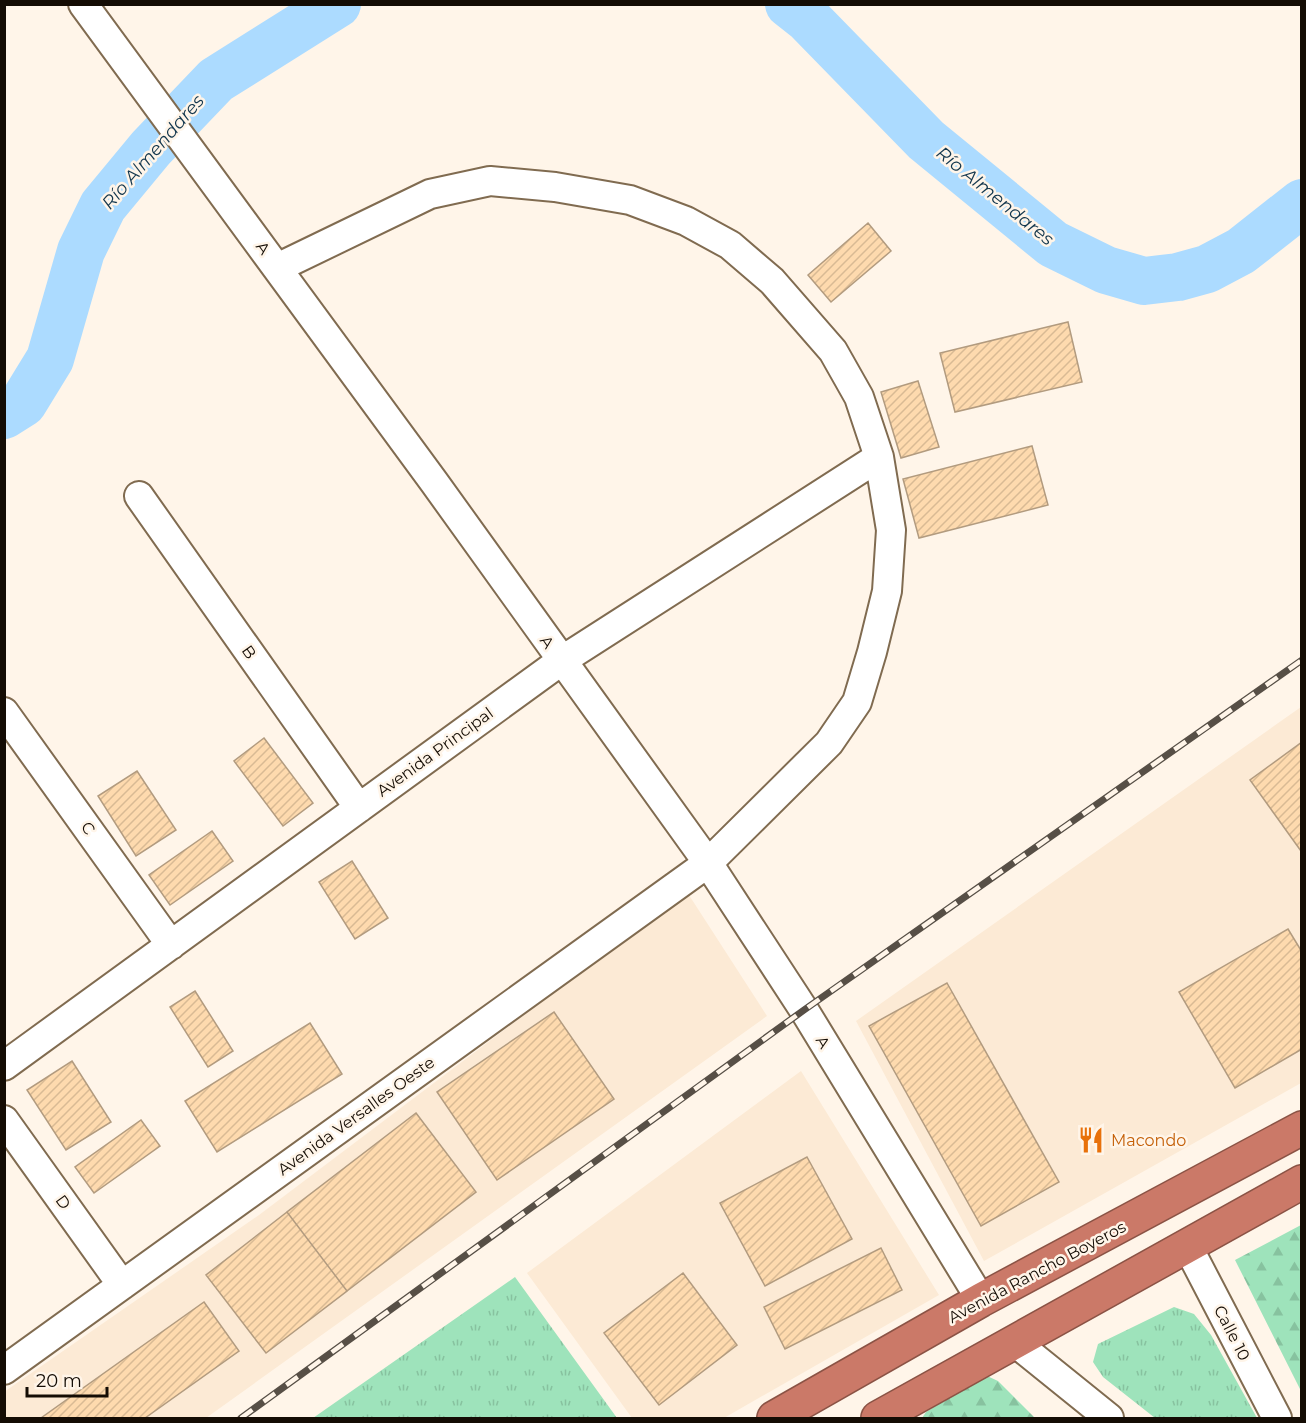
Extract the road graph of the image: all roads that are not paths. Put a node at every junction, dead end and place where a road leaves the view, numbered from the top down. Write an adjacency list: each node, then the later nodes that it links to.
1 (95, 9): 2 (street, A)
2 (278, 268): 3 (street, Avenida Versalles Oeste); 5 (street, A)
3 (879, 457): 5 (street, Avenida Principal); 8 (street, Avenida Versalles Oeste)
4 (139, 496): 7 (street, B)
5 (561, 661): 7 (street, Avenida Principal); 8 (street, A)
6 (4, 712): 9 (street, C)
7 (359, 808): 9 (street, Avenida Principal)
8 (708, 862): 15 (street, Avenida Versalles Oeste); 16 (street, A)
9 (171, 945): 10 (street, Avenida Principal)
10 (4, 1066)
11 (4, 1120): 15 (street, D)
12 (1302, 1128): 16 (highway, Avenida Rancho Boyeros)
13 (1302, 1182): 14 (highway)
14 (1188, 1247): 17 (highway); 22 (street, Calle 10)
15 (122, 1285): 18 (street, Avenida Versalles Oeste)
16 (981, 1300): 19 (highway, Avenida Rancho Boyeros)
17 (1016, 1343): 20 (highway); 21 (street)
18 (4, 1370)
19 (774, 1419)
20 (878, 1419)
21 (1108, 1419)
22 (1276, 1419)

